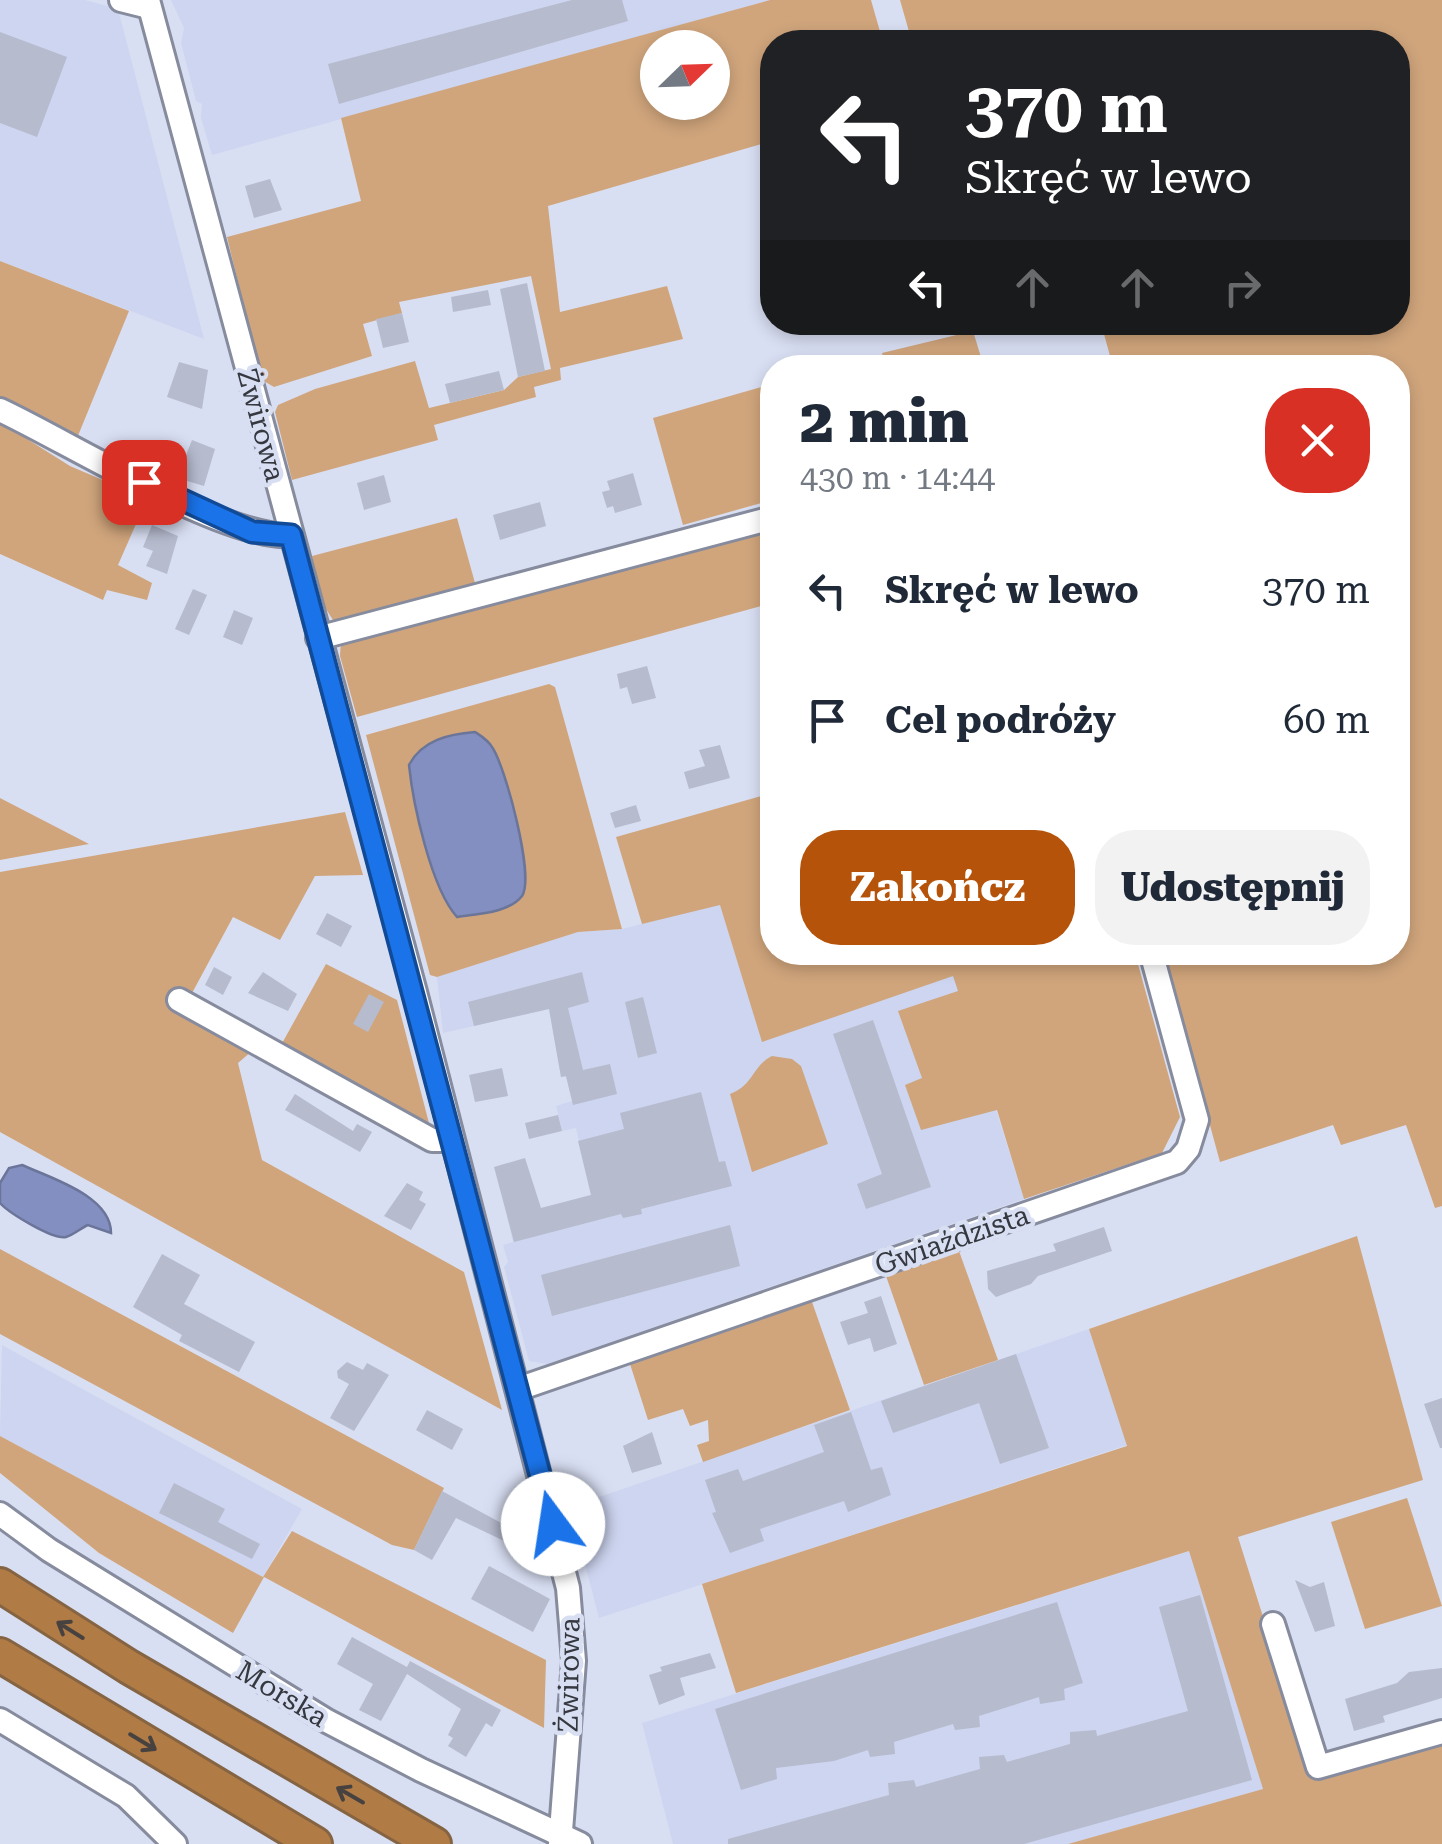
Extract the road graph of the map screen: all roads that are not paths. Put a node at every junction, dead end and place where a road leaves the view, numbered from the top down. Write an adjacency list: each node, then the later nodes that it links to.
1 (121, 0): 2 (street)
2 (148, 3): 5 (street, Żwirowa)
3 (0, 410): 5 (street)
4 (760, 521): 6 (street)
5 (291, 535): 6 (street, Żwirowa)
6 (318, 638): 9 (street, Żwirowa)
7 (1154, 965): 10 (street, Gwiaździsta)
8 (179, 1000): 9 (street)
9 (452, 1140): 10 (street, Żwirowa)
10 (518, 1388): 17 (street, Żwirowa)
11 (0, 1514): 17 (street, Morska)
12 (0, 1586): 20 (highway, one-way to 12)
13 (1274, 1624): 16 (street)
14 (0, 1655): 19 (highway, one-way to 19)
15 (0, 1720): 18 (street)
16 (1442, 1732)
17 (567, 1840)
18 (175, 1844)
19 (315, 1844)
20 (434, 1844)

